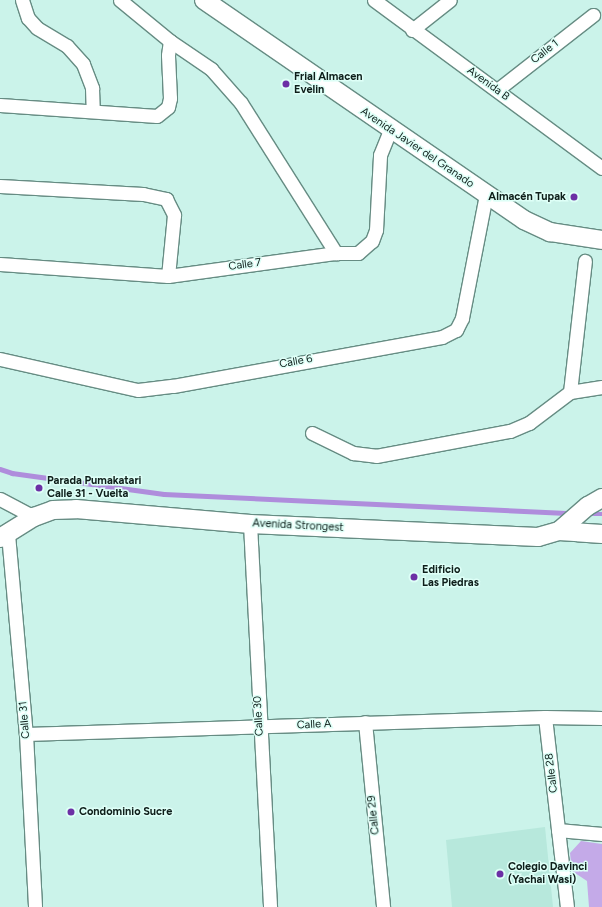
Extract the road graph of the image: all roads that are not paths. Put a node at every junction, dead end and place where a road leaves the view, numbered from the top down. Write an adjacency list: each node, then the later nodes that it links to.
1 (120, 0): 8 (street)
2 (204, 0): 12 (main road, Avenida Javier del Granado)
3 (374, 0): 7 (street, Avenida B)
4 (450, 0): 7 (street)
5 (26, 3): 11 (street)
6 (593, 14): 9 (street, Calle 1)
7 (412, 30): 9 (street, Avenida B)
8 (170, 41): 11 (street); 17 (street)
9 (497, 90): 13 (street, Avenida B)
10 (0, 105): 11 (street)
11 (93, 111)
12 (390, 130): 15 (main road, Avenida Javier del Granado); 17 (street, Calle 7)
13 (602, 168)
14 (0, 186): 20 (street)
15 (486, 195): 16 (main road, Avenida Javier del Granado); 21 (street, Calle 6)
16 (602, 240)
17 (336, 253): 20 (street, Calle 7)
18 (585, 261): 23 (street)
19 (0, 264): 20 (street, Calle 7)
20 (168, 276)
21 (0, 359)
22 (602, 387): 23 (street)
23 (570, 392): 24 (street)
24 (312, 433)
25 (0, 498): 27 (street)
26 (595, 502): 29 (main road)
27 (34, 517): 28 (main road, Avenida Strongest); 31 (main road, Avenida Strongest)
28 (250, 524): 29 (main road, Avenida Strongest); 35 (street, Calle 30)
29 (565, 527): 30 (main road, Avenida Strongest)
30 (602, 534)
31 (4, 536): 36 (street, Calle 31)
32 (545, 717): 33 (street, Calle A); 34 (street, Calle A); 37 (street, Calle 28)
33 (602, 718)
34 (365, 722): 35 (street, Calle A); 41 (street, Calle 29)
35 (259, 728): 36 (street, Calle A); 40 (street, Calle 30)
36 (26, 734): 39 (street, Calle 31)
37 (558, 830): 38 (street); 42 (street, Calle 28)
38 (602, 834)
39 (35, 907)
40 (270, 907)
41 (383, 907)
42 (567, 907)

